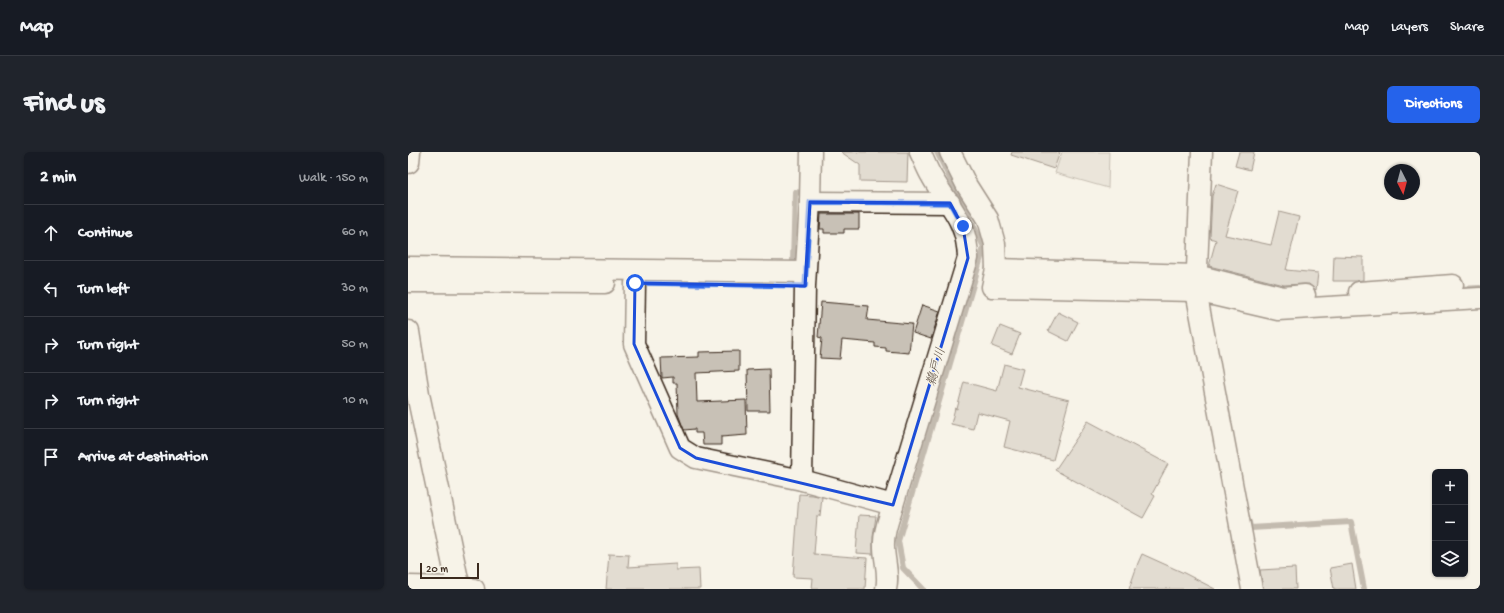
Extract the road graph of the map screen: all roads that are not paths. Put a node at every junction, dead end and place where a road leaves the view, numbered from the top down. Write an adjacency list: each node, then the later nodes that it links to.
1 (409, 152): 6 (street)
2 (812, 152): 7 (street)
3 (920, 152): 8 (street)
4 (950, 152): 13 (street)
5 (1202, 152): 13 (street)
6 (408, 162)
7 (810, 202): 8 (street); 10 (street)
8 (950, 203): 18 (street)
9 (408, 267): 10 (street)
10 (805, 279): 12 (street); 17 (street)
11 (408, 282): 12 (street)
12 (635, 283): 17 (street)
13 (1196, 283): 14 (street); 15 (street); 22 (street)
14 (1453, 285)
15 (1480, 298)
16 (408, 332): 21 (street)
17 (802, 480): 18 (street)
18 (893, 505): 20 (street)
19 (408, 586): 21 (street)
20 (892, 586)
21 (464, 588)
22 (1252, 589)

